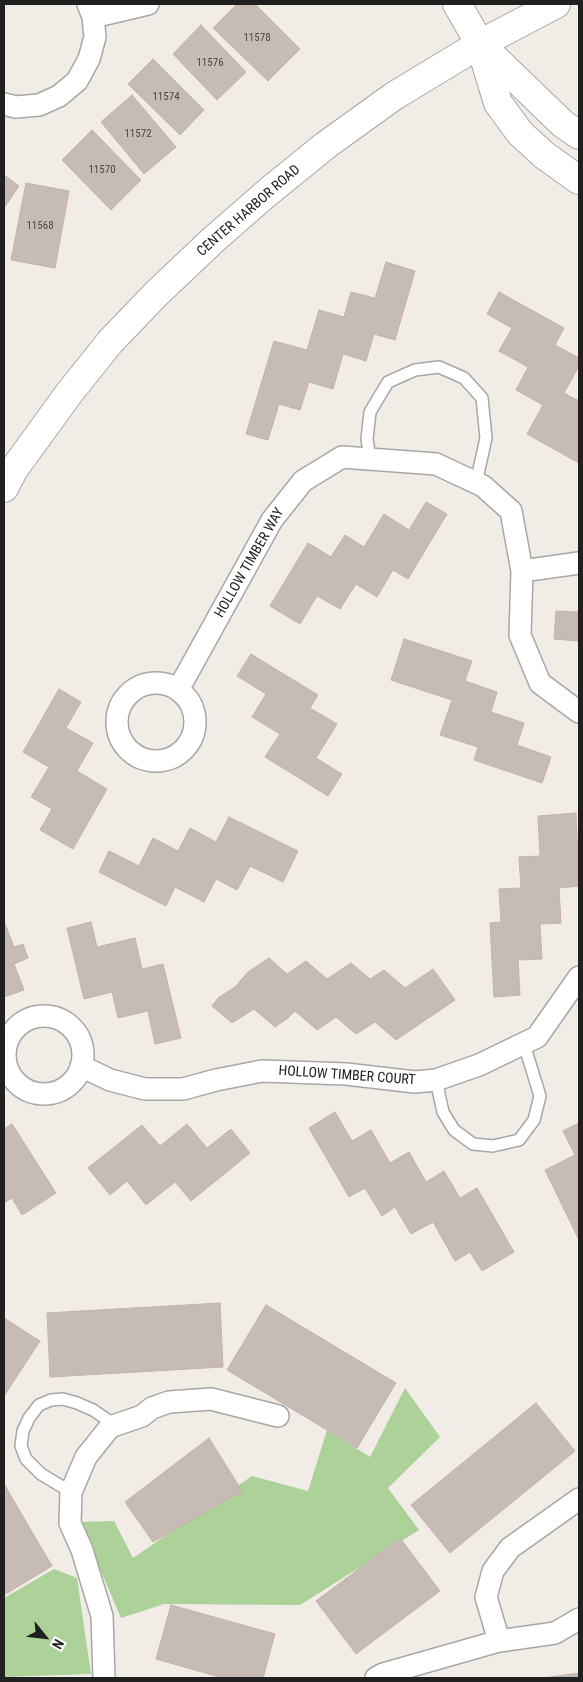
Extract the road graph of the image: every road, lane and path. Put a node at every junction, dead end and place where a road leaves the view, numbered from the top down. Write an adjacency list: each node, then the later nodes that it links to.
1 (148, 4): 4 (street)
2 (457, 4): 5 (street)
3 (556, 4): 5 (street, CENTER HARBOR ROAD)
4 (91, 10): 6 (street)
5 (480, 44): 7 (street); 8 (street); 10 (street, CENTER HARBOR ROAD)
6 (4, 104)
7 (579, 135)
8 (579, 180)
9 (370, 459): 11 (street, HOLLOW TIMBER WAY); 11 (lane); 14 (street, HOLLOW TIMBER WAY)
10 (7, 473)
11 (476, 483): 13 (street, HOLLOW TIMBER WAY)
12 (579, 563): 13 (street)
13 (522, 571): 15 (street)
14 (178, 690)
15 (579, 712)
16 (579, 977): 17 (street, HOLLOW TIMBER COURT)
17 (524, 1044): 19 (street, HOLLOW TIMBER COURT); 19 (lane)
18 (81, 1066): 19 (street, HOLLOW TIMBER COURT)
19 (436, 1080)
20 (278, 1416): 21 (street)
21 (116, 1425): 22 (street); 22 (lane)
22 (71, 1492): 26 (street)
23 (579, 1499): 25 (street)
24 (579, 1620): 25 (street)
25 (499, 1640): 27 (street)
26 (104, 1678)
27 (376, 1678)

